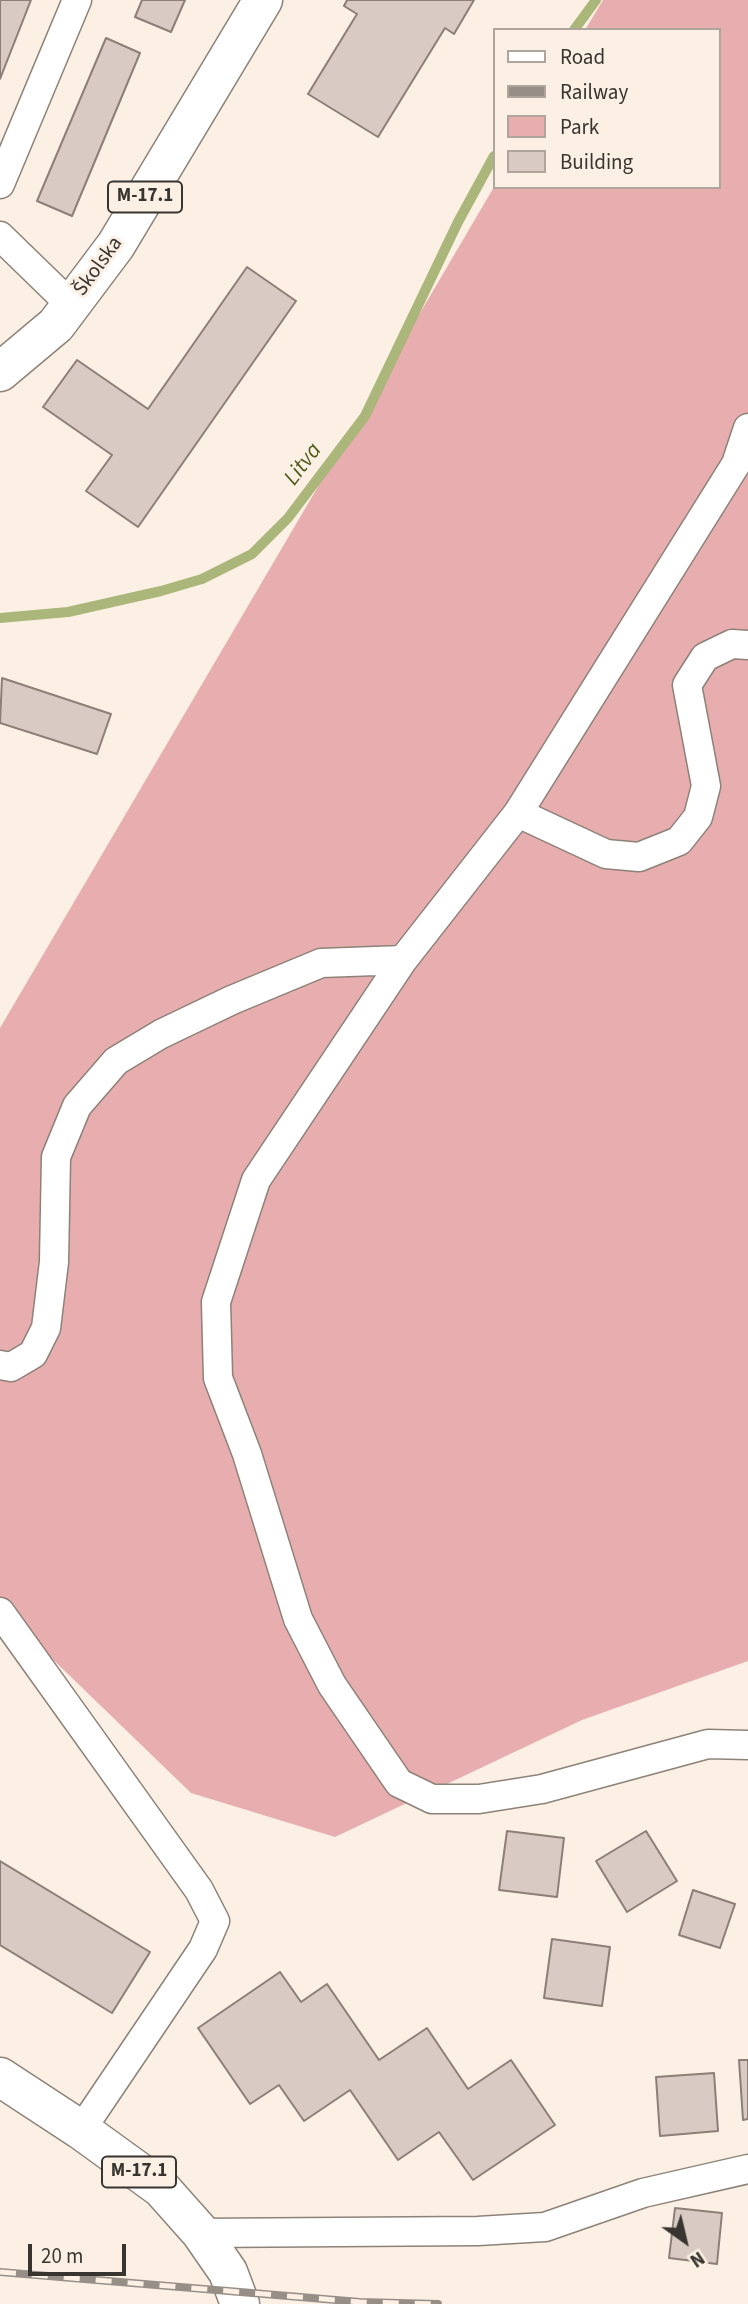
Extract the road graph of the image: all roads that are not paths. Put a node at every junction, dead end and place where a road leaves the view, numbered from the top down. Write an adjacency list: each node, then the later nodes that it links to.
1 (77, 0): 3 (street)
2 (263, 0): 5 (main road, Školska / M-17.1)
3 (0, 184)
4 (0, 236): 5 (street)
5 (71, 305): 6 (main road, Školska / M-17.1)
6 (0, 372)
7 (748, 428): 9 (street)
8 (748, 645): 9 (street)
9 (518, 813): 10 (street)
10 (403, 960): 11 (street); 13 (street)
11 (0, 1365)
12 (0, 1612): 15 (street)
13 (748, 1745)
14 (0, 2077): 15 (main road, M-17.1)
15 (82, 2130): 17 (main road, M-17.1)
16 (748, 2169): 17 (street)
17 (201, 2233): 18 (main road, M-17.1)
18 (240, 2304)

